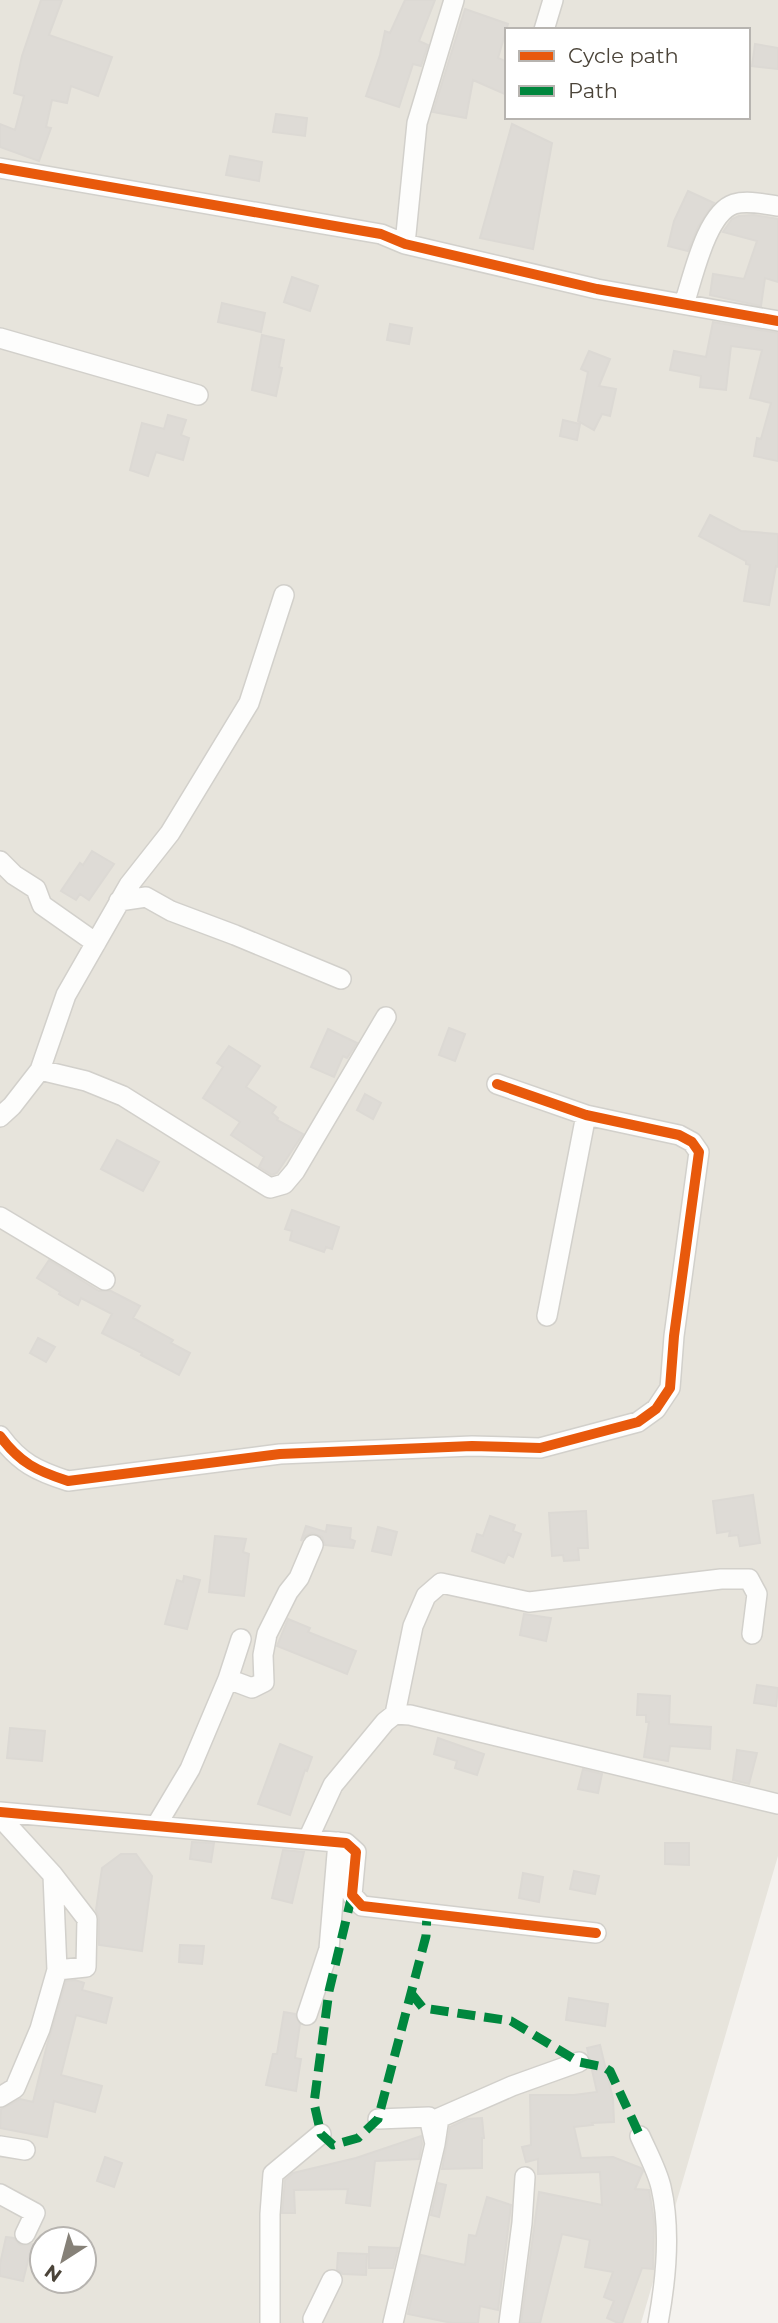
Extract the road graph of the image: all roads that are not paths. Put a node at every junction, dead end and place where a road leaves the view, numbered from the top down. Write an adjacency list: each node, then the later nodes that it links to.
1 (454, 0): 6 (street)
2 (554, 0): 3 (street)
3 (545, 28)
4 (0, 168): 6 (street)
5 (778, 206): 7 (street)
6 (405, 244): 7 (street)
7 (684, 304): 8 (street)
8 (778, 321)
9 (0, 338): 10 (street)
10 (198, 396)
11 (284, 595): 13 (street)
12 (0, 861): 14 (street)
13 (120, 901): 14 (street); 15 (street)
14 (96, 943): 17 (street)
15 (341, 979)
16 (386, 1017): 17 (street)
17 (40, 1070): 20 (street)
18 (497, 1084): 19 (street)
19 (586, 1115): 23 (street); 24 (street)
20 (0, 1116)
21 (0, 1217): 22 (street)
22 (105, 1280)
23 (547, 1316)
24 (0, 1436)
25 (313, 1545): 28 (street)
26 (752, 1634): 29 (street)
27 (241, 1639): 28 (street)
28 (228, 1679): 32 (street)
29 (395, 1714): 30 (street); 33 (street)
30 (778, 1804)
31 (0, 1814): 32 (street); 35 (street)
32 (156, 1826): 33 (street)
33 (308, 1839): 34 (street)
34 (338, 1842): 36 (street); 38 (street)
35 (53, 1875): 37 (street); 37 (street)
36 (596, 1933)
37 (57, 1970): 40 (street)
38 (307, 2015)
39 (579, 2062): 44 (street)
40 (0, 2097)
41 (378, 2119): 44 (street)
42 (321, 2134): 52 (street)
43 (640, 2136): 55 (street)
44 (435, 2144): 53 (street)
45 (0, 2146): 46 (street)
46 (25, 2150)
47 (525, 2177): 54 (street)
48 (0, 2194): 49 (street)
49 (26, 2234)
50 (332, 2280): 51 (street)
51 (313, 2319)
52 (270, 2323)
53 (393, 2323)
54 (509, 2323)
55 (658, 2323)

